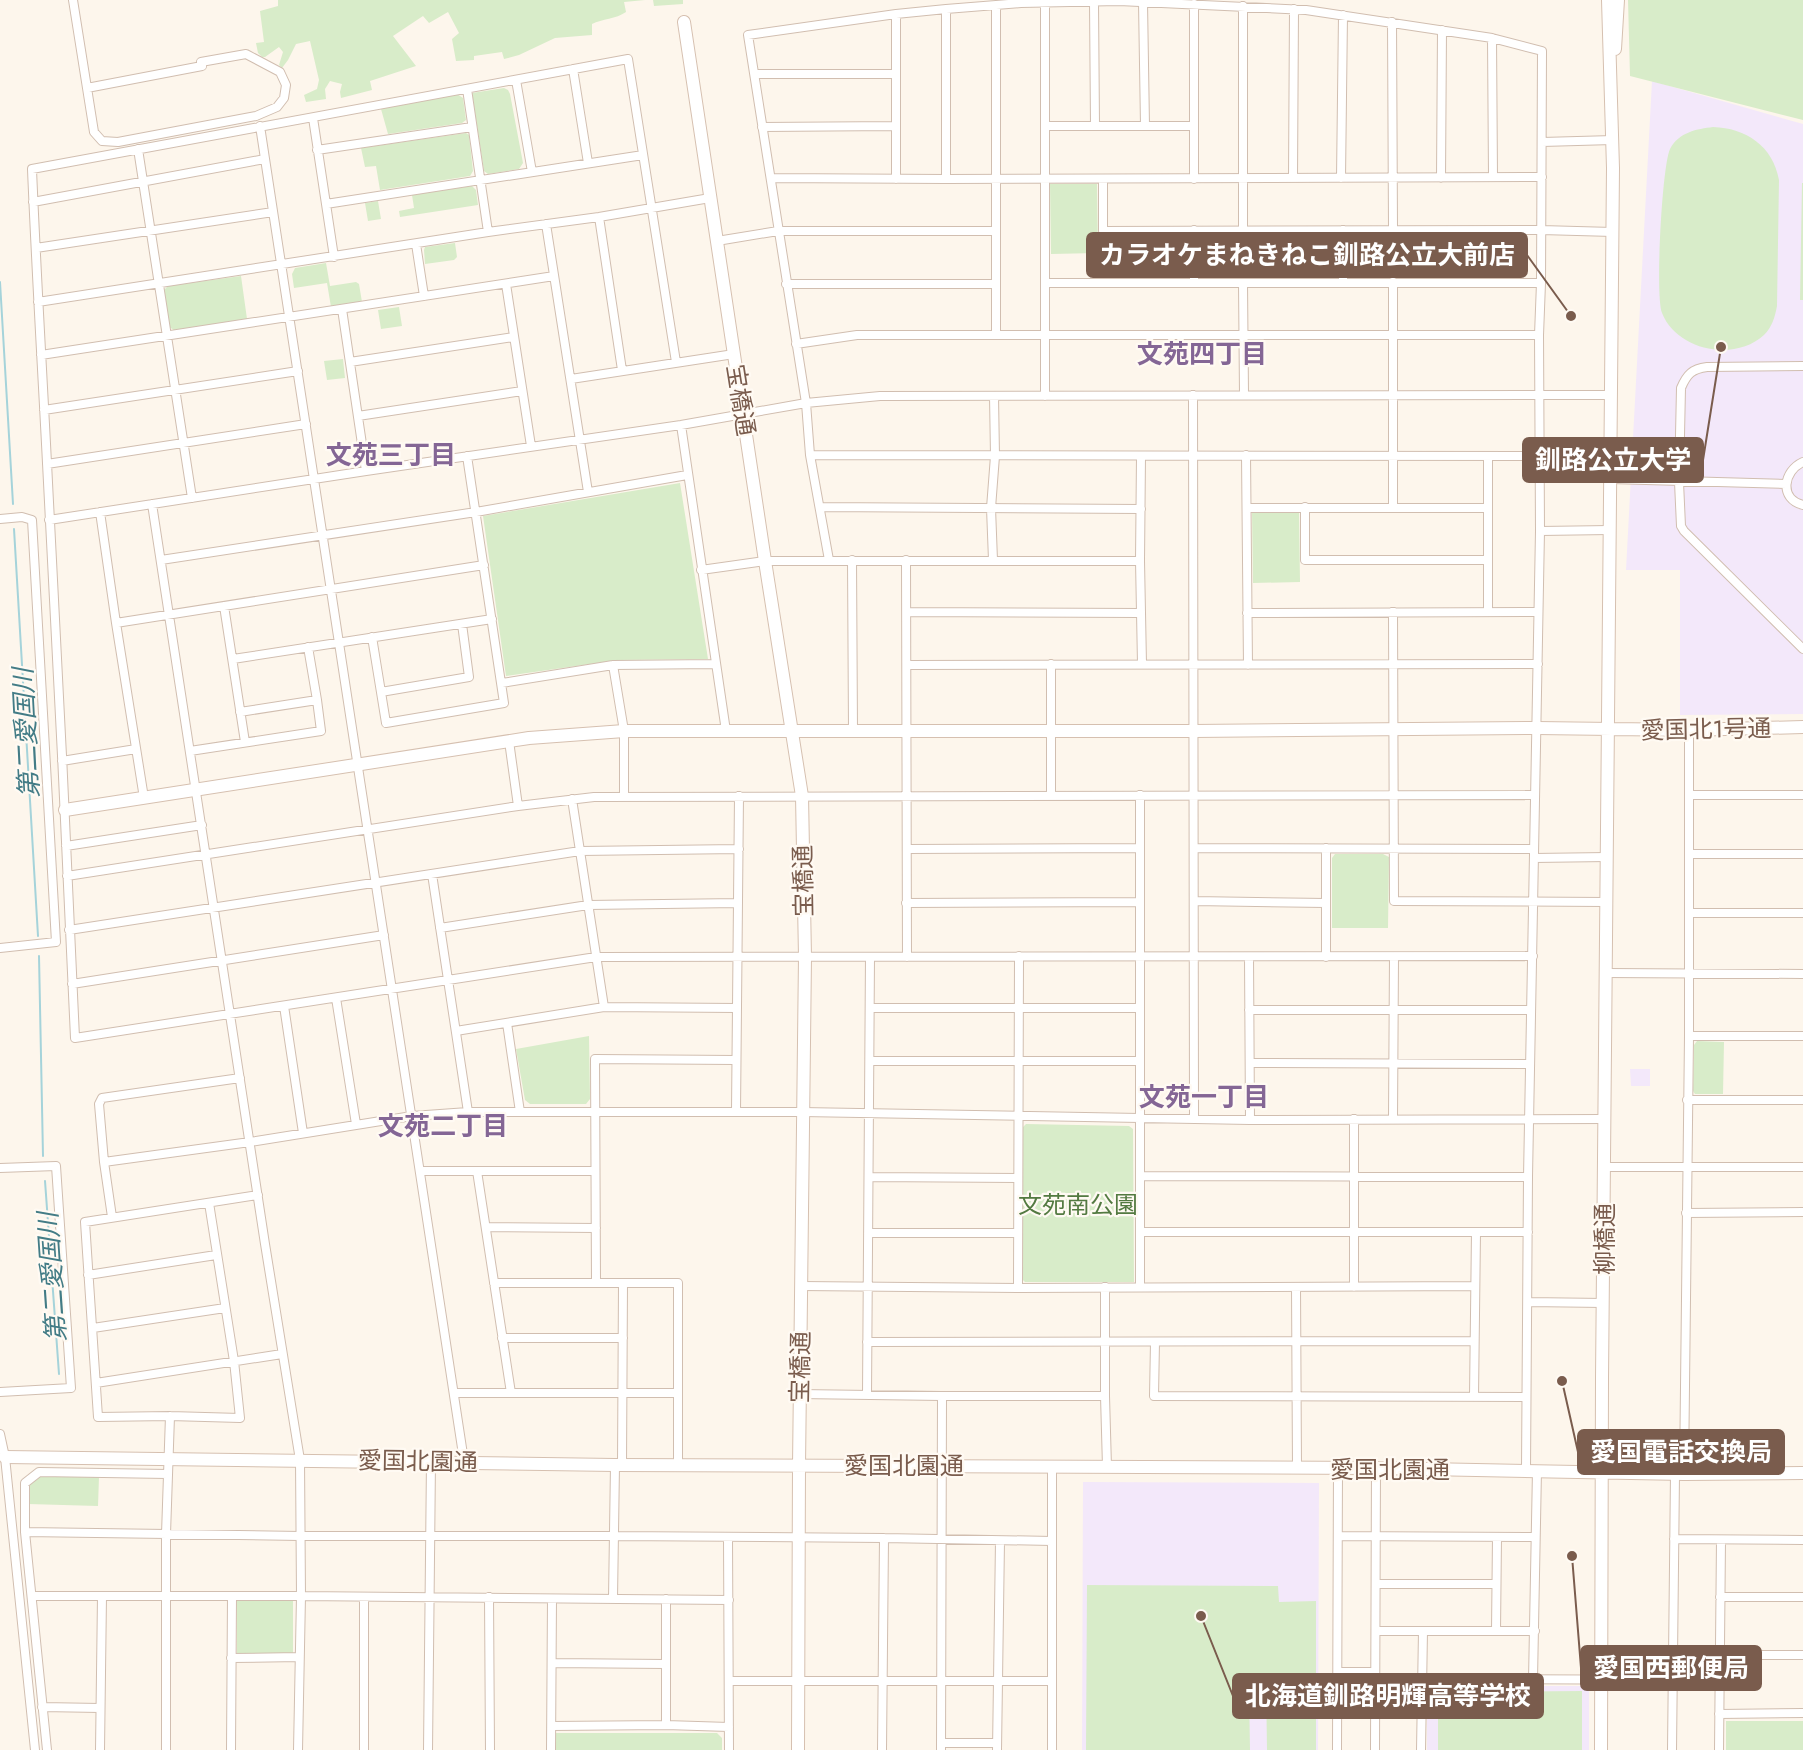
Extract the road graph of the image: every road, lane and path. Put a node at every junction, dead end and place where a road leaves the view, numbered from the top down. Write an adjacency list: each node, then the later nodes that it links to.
1 (73, 0): 23 (street)
2 (1608, 0): 22 (street)
3 (1618, 0): 22 (street)
4 (1094, 2): 5 (street); 6 (street); 29 (street)
5 (1143, 2): 7 (street); 30 (street)
6 (1045, 3): 8 (street); 28 (street)
7 (1194, 3): 9 (street); 31 (street)
8 (996, 5): 10 (street); 53 (street)
9 (1243, 6): 11 (street); 45 (street)
10 (946, 9): 12 (street); 52 (street)
11 (1294, 9): 13 (street); 46 (street)
12 (896, 14): 19 (street); 20 (street)
13 (1343, 15): 15 (street); 47 (street)
14 (684, 22): 58 (street, 宝橋通)
15 (1392, 22): 16 (street); 48 (street)
16 (1442, 30): 17 (street); 49 (street)
17 (1492, 38): 35 (street); 42 (street)
18 (573, 69): 21 (street); 38 (street); 40 (street)
19 (755, 74): 20 (street); 33 (street)
20 (895, 74): 27 (street)
21 (516, 80): 24 (street); 41 (street)
22 (1612, 86): 34 (street, 柳橋通)
23 (87, 88): 23 (street)
24 (467, 89): 25 (street); 32 (street)
25 (312, 118): 26 (street); 37 (street)
26 (260, 126): 36 (street); 39 (street)
27 (896, 126): 33 (street); 51 (street)
28 (1045, 126): 29 (street); 54 (street)
29 (1095, 126): 30 (street)
30 (1145, 126): 31 (street)
31 (1194, 126): 56 (street)
32 (472, 127): 37 (street); 50 (street)
33 (762, 127): 44 (street)
34 (1613, 140): 35 (street); 74 (street, 柳橋通)
35 (1542, 142): 43 (street)
36 (138, 149): 57 (street); 59 (street)
37 (317, 150): 60 (street)
38 (643, 155): 40 (street); 61 (street)
39 (265, 159): 57 (street); 62 (street)
40 (588, 163): 41 (street)
41 (532, 172): 50 (street)
42 (1493, 177): 43 (street); 49 (street)
43 (1542, 177): 70 (street)
44 (771, 178): 51 (street); 71 (street)
45 (1243, 178): 46 (street); 56 (street); 67 (street)
46 (1293, 178): 47 (street)
47 (1341, 178): 48 (street)
48 (1392, 178): 49 (street); 69 (street)
49 (1441, 178)
50 (480, 179): 60 (street); 73 (street)
51 (896, 179): 52 (street)
52 (946, 179): 53 (street)
53 (995, 179): 54 (street); 72 (street)
54 (1045, 179): 55 (street); 84 (street)
55 (1103, 179): 56 (street); 66 (street)
56 (1194, 179)
57 (142, 181): 59 (street); 65 (street)
58 (710, 198): 61 (street); 75 (street, 宝橋通)
59 (33, 202): 77 (street)
60 (326, 204): 78 (street)
61 (651, 208): 63 (street); 106 (street)
62 (273, 212): 65 (street); 79 (street)
63 (598, 217): 64 (street); 108 (street)
64 (546, 224): 73 (street); 80 (street)
65 (150, 230): 77 (street); 83 (street)
66 (1194, 230): 67 (street); 85 (street)
67 (1244, 230): 68 (street)
68 (1343, 230): 69 (street); 81 (street)
69 (1393, 230): 70 (street)
70 (1541, 230): 74 (street); 87 (street)
71 (778, 231): 72 (street); 75 (street); 89 (street)
72 (995, 231): 90 (street)
73 (489, 232): 76 (street)
74 (1613, 232): 117 (street, 柳橋通)
75 (717, 241): 103 (street, 宝橋通)
76 (416, 244): 78 (street); 91 (street)
77 (36, 248): 92 (street)
78 (334, 257): 79 (street)
79 (281, 265): 83 (street); 94 (street)
80 (554, 276): 88 (street); 110 (street)
81 (1343, 282): 82 (street); 86 (street)
82 (1393, 282): 87 (street); 99 (street)
83 (159, 283): 92 (street); 100 (street)
84 (1045, 283): 85 (street); 98 (street)
85 (1194, 283): 86 (street)
86 (1243, 283): 95 (street)
87 (1541, 283): 96 (street)
88 (506, 284): 91 (street); 101 (street)
89 (786, 284): 90 (street); 102 (street)
90 (995, 284): 97 (street)
91 (424, 296): 93 (street)
92 (38, 302): 104 (street)
93 (342, 309): 94 (street); 105 (street)
94 (290, 318): 100 (street); 109 (street)
95 (1244, 334): 98 (street); 99 (street); 114 (street)
96 (1539, 334): 99 (street); 116 (street)
97 (996, 335): 98 (street); 102 (street)
98 (1044, 335): 119 (street)
99 (1393, 335): 115 (street)
100 (166, 336): 104 (street); 111 (street)
101 (513, 338): 105 (street); 112 (street)
102 (796, 344): 120 (street)
103 (734, 354): 106 (street); 122 (street, 宝橋通)
104 (41, 355): 121 (street)
105 (350, 362): 123 (street)
106 (676, 362): 108 (street)
107 (1803, 366): 144 (street)
108 (622, 370): 110 (street)
109 (298, 371): 111 (street); 124 (street)
110 (571, 379): 126 (street)
111 (174, 389): 121 (street); 127 (street)
112 (522, 391): 123 (street); 128 (street)
113 (1193, 395): 114 (street); 119 (street); 130 (street)
114 (1244, 395): 115 (street)
115 (1393, 395): 116 (street); 132 (street)
116 (1539, 395): 117 (street); 137 (street)
117 (1612, 395): 143 (street, 柳橋通)
118 (994, 396): 119 (street); 120 (street); 134 (street)
119 (1045, 396)
120 (806, 403): 122 (street); 129 (street)
121 (44, 410): 139 (street)
122 (744, 413): 125 (street); 169 (street, 宝橋通)
123 (358, 416): 140 (street)
124 (306, 424): 127 (street); 142 (street)
125 (681, 424): 126 (street); 141 (street)
126 (580, 440): 128 (street); 146 (street)
127 (183, 443): 139 (street); 147 (street)
128 (531, 446): 133 (street)
129 (810, 455): 134 (street); 150 (street)
130 (1193, 455): 131 (street); 135 (street); 197 (street)
131 (1246, 455): 132 (street); 151 (street)
132 (1393, 455): 136 (street); 154 (street)
133 (467, 456): 140 (street); 158 (street)
134 (995, 456): 135 (street); 153 (street)
135 (1142, 456): 156 (street)
136 (1488, 456): 137 (street); 155 (street)
137 (1540, 456): 162 (street)
138 (1803, 462): 145 (street)
139 (47, 464): 160 (street)
140 (366, 471): 142 (street)
141 (687, 475): 146 (street); 173 (street)
142 (314, 479): 147 (street); 163 (street)
143 (1610, 479): 144 (street); 161 (street, 柳橋通)
144 (1679, 482): 145 (street); 189 (street)
145 (1786, 484): 149 (street)
146 (588, 492): 158 (street)
147 (192, 498): 148 (street)
148 (152, 504): 157 (street); 164 (street)
149 (1803, 505)
150 (819, 507): 153 (street); 165 (street)
151 (1247, 507): 152 (street); 181 (street)
152 (1305, 507): 154 (street); 168 (street)
153 (991, 508): 156 (street); 167 (street)
154 (1393, 508): 155 (street)
155 (1488, 508): 168 (street)
156 (1141, 509): 171 (street)
157 (100, 512): 160 (street); 184 (street)
158 (476, 512): 163 (street); 172 (street)
159 (0, 519): 270 (street)
160 (49, 520): 220 (street)
161 (1610, 530): 162 (street); 206 (street, 柳橋通)
162 (1540, 531): 179 (street)
163 (323, 534): 164 (street); 174 (street)
164 (161, 560): 182 (street)
165 (829, 560): 166 (street); 169 (street)
166 (852, 560): 170 (street); 212 (street)
167 (993, 560): 170 (street); 171 (street)
168 (1488, 560): 178 (street)
169 (765, 561): 173 (street); 211 (street, 宝橋通)
170 (906, 561): 176 (street)
171 (1140, 561): 180 (street)
172 (484, 565): 174 (street); 183 (street)
173 (701, 570): 191 (street)
174 (331, 589): 175 (street); 187 (street)
175 (224, 606): 182 (street); 190 (street)
176 (907, 612): 180 (street); 192 (street)
177 (1393, 612): 178 (street); 181 (street); 199 (street)
178 (1488, 612): 179 (street)
179 (1538, 612): 195 (street)
180 (1141, 613): 194 (street)
181 (1247, 613): 198 (street)
182 (169, 614): 184 (street); 219 (street)
183 (492, 619): 185 (street); 200 (street)
184 (116, 623): 218 (street)
185 (462, 624): 186 (street); 201 (street)
186 (372, 637): 187 (street); 201 (street)
187 (340, 642): 188 (street); 221 (street)
188 (308, 647): 190 (street); 202 (street)
189 (1803, 649)
190 (233, 659): 203 (street)
191 (715, 664): 196 (street); 210 (street)
192 (907, 664): 193 (street); 213 (street)
193 (1051, 664): 194 (street); 214 (street)
194 (1142, 664): 197 (street)
195 (1538, 664): 199 (street); 204 (street)
196 (614, 665): 200 (street); 209 (street)
197 (1193, 665): 198 (street); 215 (street)
198 (1248, 665): 199 (street)
199 (1393, 665): 207 (street)
200 (502, 683): 201 (street)
201 (381, 692)
202 (317, 700): 203 (street); 217 (street)
203 (240, 712): 217 (street)
204 (1537, 728): 206 (street, 愛国北1号通); 207 (street, 愛国北1号通); 226 (street)
205 (1803, 728): 208 (street, 愛国北1号通)
206 (1608, 729): 208 (street, 愛国北1号通); 252 (street, 柳橋通)
207 (1393, 730): 215 (street, 愛国北1号通); 233 (street)
208 (1689, 730): 227 (street)
209 (624, 731): 210 (street, 愛国北1号通); 216 (street, 愛国北1号通); 229 (street)
210 (726, 731): 211 (street, 愛国北1号通)
211 (792, 731): 212 (street, 愛国北1号通); 231 (street, 宝橋通)
212 (852, 731): 213 (street, 愛国北1号通)
213 (908, 731): 214 (street, 愛国北1号通); 232 (street)
214 (1051, 731): 215 (street, 愛国北1号通); 223 (street)
215 (1194, 731): 225 (street)
216 (509, 741): 221 (street, 愛国北1号通); 236 (street)
217 (245, 742): 219 (street)
218 (136, 749): 220 (street); 234 (street)
219 (190, 751): 222 (street)
220 (62, 761): 237 (street)
221 (358, 765): 222 (street, 愛国北1号通); 239 (street)
222 (196, 789): 234 (street, 愛国北1号通); 238 (street)
223 (1051, 795): 224 (street); 232 (street)
224 (1140, 795): 225 (street); 241 (street)
225 (1193, 795): 233 (street); 242 (street)
226 (1535, 795): 233 (street); 248 (street)
227 (1690, 795): 228 (street); 249 (street)
228 (1803, 795)
229 (624, 796): 230 (street); 235 (street)
230 (739, 796): 231 (street); 245 (street)
231 (802, 796): 232 (street); 276 (street, 宝橋通)
232 (907, 796): 246 (street)
233 (1394, 796): 244 (street)
234 (144, 798): 237 (street, 愛国北1号通)
235 (572, 799): 236 (street); 247 (street)
236 (518, 806): 239 (street)
237 (65, 810): 240 (street)
238 (202, 825): 240 (street); 251 (street)
239 (368, 830): 251 (street); 255 (street)
240 (66, 846): 254 (street)
241 (1140, 848): 246 (street); 257 (street)
242 (1194, 848): 243 (street); 256 (street)
243 (1326, 848): 244 (street); 261 (street)
244 (1393, 848): 248 (street); 262 (street)
245 (739, 849): 247 (street); 259 (street)
246 (907, 849): 260 (street)
247 (580, 851): 253 (street); 263 (street)
248 (1534, 853): 252 (street); 262 (street)
249 (1689, 854): 250 (street); 265 (street)
250 (1803, 854)
251 (206, 855): 254 (street); 264 (street)
252 (1608, 857): 258 (street, 柳橋通)
253 (432, 874): 255 (street); 267 (street)
254 (66, 876): 268 (street)
255 (376, 883): 264 (street); 269 (street)
256 (1194, 901): 261 (street); 279 (street)
257 (1140, 902): 260 (street); 272 (street)
258 (1606, 902): 262 (street); 284 (street, 柳橋通)
259 (738, 903): 263 (street); 275 (street)
260 (906, 903): 278 (street)
261 (1326, 903): 281 (street)
262 (1533, 903): 273 (street)
263 (588, 905): 267 (street); 274 (street)
264 (214, 908): 268 (street); 283 (street)
265 (1689, 913): 266 (street); 285 (street)
266 (1803, 913)
267 (440, 928): 287 (street)
268 (69, 930): 288 (street)
269 (384, 935): 283 (street); 289 (street)
270 (0, 948)
271 (1019, 956): 272 (street); 278 (street); 296 (street)
272 (1140, 956): 279 (street); 295 (street)
273 (1533, 956): 282 (street); 299 (street)
274 (596, 957): 275 (street); 287 (street); 292 (street)
275 (737, 957): 276 (street); 293 (street)
276 (805, 957): 277 (street); 318 (street, 宝橋通)
277 (870, 957): 278 (street); 294 (street)
278 (907, 957)
279 (1194, 957): 280 (street); 324 (street)
280 (1249, 957): 281 (street); 298 (street)
281 (1326, 957): 282 (street)
282 (1394, 957): 297 (street)
283 (222, 961): 288 (street); 300 (street)
284 (1606, 973): 285 (street); 328 (street, 柳橋通)
285 (1688, 974): 286 (street); 303 (street)
286 (1803, 974)
287 (448, 980): 289 (street); 302 (street)
288 (72, 984): 300 (street)
289 (392, 989): 290 (street); 321 (street)
290 (336, 998): 291 (street); 330 (street)
291 (284, 1006): 300 (street); 331 (street)
292 (604, 1007): 293 (street); 301 (street)
293 (737, 1008): 305 (street)
294 (870, 1008): 296 (street); 306 (street)
295 (1140, 1008): 296 (street); 308 (street)
296 (1019, 1009): 307 (street)
297 (1393, 1009): 298 (street); 299 (street); 310 (street)
298 (1249, 1010): 309 (street)
299 (1531, 1010): 311 (street)
300 (231, 1014): 312 (street)
301 (507, 1023): 302 (street); 316 (street)
302 (456, 1031): 315 (street)
303 (1689, 1036): 304 (street); 313 (street)
304 (1803, 1036)
305 (736, 1060): 317 (street); 319 (street)
306 (870, 1061): 307 (street); 320 (street)
307 (1019, 1061): 308 (street); 322 (street)
308 (1140, 1061): 323 (street)
309 (1250, 1063): 310 (street); 329 (street)
310 (1393, 1063): 311 (street); 326 (street)
311 (1530, 1064): 327 (street)
312 (240, 1078): 332 (street); 333 (street)
313 (1687, 1100): 314 (street); 335 (street)
314 (1803, 1100)
315 (468, 1112): 316 (street); 321 (street)
316 (520, 1112): 319 (street)
317 (736, 1112): 318 (street); 319 (street)
318 (802, 1112): 320 (street); 364 (street, 宝橋通)
319 (595, 1113): 340 (street)
320 (870, 1113): 322 (street); 342 (street)
321 (412, 1116): 330 (street); 338 (street)
322 (1018, 1116): 323 (street); 345 (street)
323 (1140, 1119): 324 (street); 341 (street)
324 (1194, 1119): 329 (street)
325 (1354, 1119): 326 (street); 329 (street); 343 (street)
326 (1393, 1119): 327 (street)
327 (1529, 1119): 328 (street); 344 (street)
328 (1605, 1119): 334 (street, 柳橋通)
329 (1250, 1120)
330 (356, 1124): 331 (street)
331 (303, 1133): 332 (street)
332 (250, 1142): 333 (street); 346 (street)
333 (104, 1162): 350 (street)
334 (1605, 1167): 335 (street); 373 (street, 柳橋通)
335 (1687, 1167): 336 (street); 349 (street)
336 (1803, 1167)
337 (0, 1168): 386 (street)
338 (420, 1171): 339 (street); 387 (street)
339 (477, 1171): 340 (street); 351 (street)
340 (595, 1171): 352 (street)
341 (1140, 1176): 343 (street); 353 (street)
342 (869, 1177): 345 (street); 357 (street)
343 (1354, 1177): 344 (street); 354 (street)
344 (1528, 1177): 356 (street)
345 (1018, 1178): 358 (street)
346 (258, 1196): 347 (street); 383 (street)
347 (209, 1203): 350 (street); 359 (street)
348 (1803, 1212): 349 (street)
349 (1686, 1213): 418 (street)
350 (112, 1217): 360 (street)
351 (486, 1227): 352 (street); 362 (street)
352 (596, 1228): 361 (street)
353 (1140, 1232): 354 (street); 368 (street)
354 (1354, 1232): 355 (street); 370 (street)
355 (1476, 1232): 356 (street); 365 (street)
356 (1528, 1232): 372 (street)
357 (868, 1233): 358 (street); 366 (street)
358 (1018, 1233): 371 (street)
359 (216, 1255): 360 (street); 374 (street)
360 (88, 1275): 375 (street)
361 (596, 1282): 362 (street); 363 (street)
362 (494, 1283): 376 (street)
363 (623, 1283): 377 (street); 390 (street)
364 (801, 1286): 366 (street); 391 (street, 宝橋通)
365 (1475, 1286): 370 (street); 379 (street)
366 (868, 1287): 371 (street); 380 (street)
367 (1105, 1287): 368 (street); 371 (street); 378 (street)
368 (1140, 1287): 369 (street)
369 (1296, 1287): 370 (street); 382 (street)
370 (1354, 1287)
371 (1018, 1288)
372 (1528, 1302): 373 (street); 397 (street)
373 (1604, 1303): 415 (street, 柳橋通)
374 (225, 1308): 375 (street); 384 (street)
375 (93, 1328): 385 (street)
376 (502, 1338): 377 (street); 388 (street)
377 (623, 1338): 389 (street)
378 (1105, 1341): 380 (street); 381 (street); 394 (street)
379 (1474, 1341): 382 (street); 396 (street)
380 (867, 1342): 392 (street)
381 (1155, 1342): 382 (street); 395 (street)
382 (1297, 1342): 395 (street)
383 (282, 1354): 384 (street); 402 (street)
384 (234, 1361): 385 (street); 398 (street)
385 (96, 1383): 398 (street)
386 (0, 1392)
387 (454, 1393): 388 (street); 404 (street)
388 (511, 1393): 389 (street)
389 (623, 1393): 390 (street); 406 (street)
390 (678, 1393): 405 (street)
391 (799, 1394): 392 (street); 408 (street, 宝橋通)
392 (867, 1395): 393 (street)
393 (942, 1396): 394 (street); 407 (street)
394 (1105, 1396): 410 (street)
395 (1297, 1396): 396 (street); 413 (street)
396 (1474, 1397): 397 (street)
397 (1526, 1397): 414 (street)
398 (170, 1416): 401 (street)
399 (0, 1434): 400 (street)
400 (5, 1457): 401 (street, 愛国北園通); 485 (street)
401 (169, 1460): 402 (street, 愛国北園通); 417 (street)
402 (300, 1460): 403 (street, 愛国北園通); 421 (street)
403 (431, 1461): 404 (street, 愛国北園通); 422 (street)
404 (464, 1461): 406 (street, 愛国北園通)
405 (678, 1464): 406 (street, 愛国北園通); 408 (street, 愛国北園通)
406 (619, 1465): 423 (street)
407 (943, 1465): 408 (street, 愛国北園通); 409 (street, 愛国北園通); 432 (street)
408 (799, 1466): 430 (street, 宝橋通)
409 (1052, 1467): 410 (street, 愛国北園通); 436 (street)
410 (1107, 1467): 413 (street, 愛国北園通)
411 (1338, 1468): 412 (street, 愛国北園通); 413 (street, 愛国北園通); 424 (street)
412 (1376, 1468): 414 (street, 愛国北園通); 425 (street)
413 (1297, 1469)
414 (1531, 1470): 415 (street, 愛国北園通); 427 (street)
415 (1603, 1472): 418 (street, 愛国北園通); 468 (street, 柳橋通)
416 (1803, 1473): 418 (street, 愛国北園通)
417 (168, 1474): 419 (street); 420 (street)
418 (1679, 1474): 431 (street)
419 (25, 1532): 420 (street); 439 (street)
420 (166, 1534): 421 (street); 441 (street)
421 (300, 1536): 422 (street); 443 (street)
422 (430, 1536): 423 (street); 446 (street)
423 (614, 1536): 428 (street); 450 (street)
424 (1338, 1536): 425 (street); 463 (street)
425 (1376, 1536): 426 (street); 437 (street)
426 (1497, 1536): 427 (street); 438 (street)
427 (1535, 1536): 456 (street)
428 (728, 1538): 430 (street); 452 (street)
429 (884, 1538): 430 (street); 432 (street); 473 (street)
430 (798, 1539): 472 (street, 宝橋通)
431 (1674, 1539): 434 (street); 469 (street)
432 (943, 1540): 433 (street); 466 (street)
433 (1000, 1540): 436 (street); 474 (street)
434 (1721, 1540): 435 (street); 448 (street)
435 (1803, 1540)
436 (1052, 1541): 475 (street)
437 (1376, 1584): 438 (street); 453 (street)
438 (1497, 1584): 455 (street)
439 (32, 1596): 440 (street); 476 (street)
440 (102, 1596): 441 (street); 477 (street)
441 (166, 1596): 442 (street); 488 (street)
442 (232, 1596): 443 (street); 460 (street)
443 (301, 1596): 445 (street); 459 (street)
444 (1803, 1597): 448 (street)
445 (364, 1598): 446 (street); 491 (street)
446 (431, 1598): 447 (street); 492 (street)
447 (489, 1598): 449 (street); 493 (street)
448 (1720, 1598): 457 (street)
449 (552, 1599): 450 (street); 461 (street)
450 (613, 1599): 451 (street)
451 (666, 1599): 452 (street); 462 (street)
452 (729, 1600): 471 (street)
453 (1376, 1631): 454 (street); 464 (street)
454 (1423, 1631): 455 (street); 465 (street)
455 (1496, 1631): 456 (street)
456 (1534, 1631): 467 (street)
457 (1720, 1655): 458 (street); 470 (street)
458 (1803, 1655)
459 (299, 1657): 460 (street); 490 (street)
460 (231, 1658): 489 (street)
461 (552, 1663): 462 (street); 481 (street)
462 (666, 1664): 480 (street)
463 (1338, 1672): 464 (street); 499 (street)
464 (1375, 1672): 500 (street)
465 (1423, 1679): 467 (street); 501 (street)
466 (941, 1680): 473 (street); 474 (street); 483 (street)
467 (1533, 1680): 468 (street)
468 (1602, 1680): 469 (street); 502 (street, 柳橋通)
469 (1673, 1680): 470 (street); 503 (street)
470 (1720, 1680): 479 (street)
471 (730, 1681): 472 (street); 482 (street)
472 (798, 1681): 473 (street); 496 (street, 宝橋通)
473 (883, 1681): 497 (street)
474 (999, 1682): 475 (street); 484 (street)
475 (1052, 1682): 498 (street)
476 (42, 1707): 477 (street); 486 (street)
477 (100, 1708): 487 (street)
478 (1803, 1713): 479 (street)
479 (1719, 1714): 504 (street)
480 (666, 1725): 481 (street); 482 (street)
481 (552, 1726): 494 (street)
482 (729, 1727): 495 (street)
483 (941, 1747): 484 (street)
484 (997, 1747)
485 (35, 1750)
486 (46, 1750)
487 (100, 1750)
488 (166, 1750)
489 (231, 1750)
490 (298, 1750)
491 (364, 1750)
492 (428, 1750)
493 (490, 1750)
494 (551, 1750)
495 (729, 1750)
496 (798, 1750)
497 (882, 1750)
498 (1052, 1750)
499 (1337, 1750)
500 (1376, 1750)
501 (1421, 1750)
502 (1601, 1750)
503 (1672, 1750)
504 (1719, 1750)

